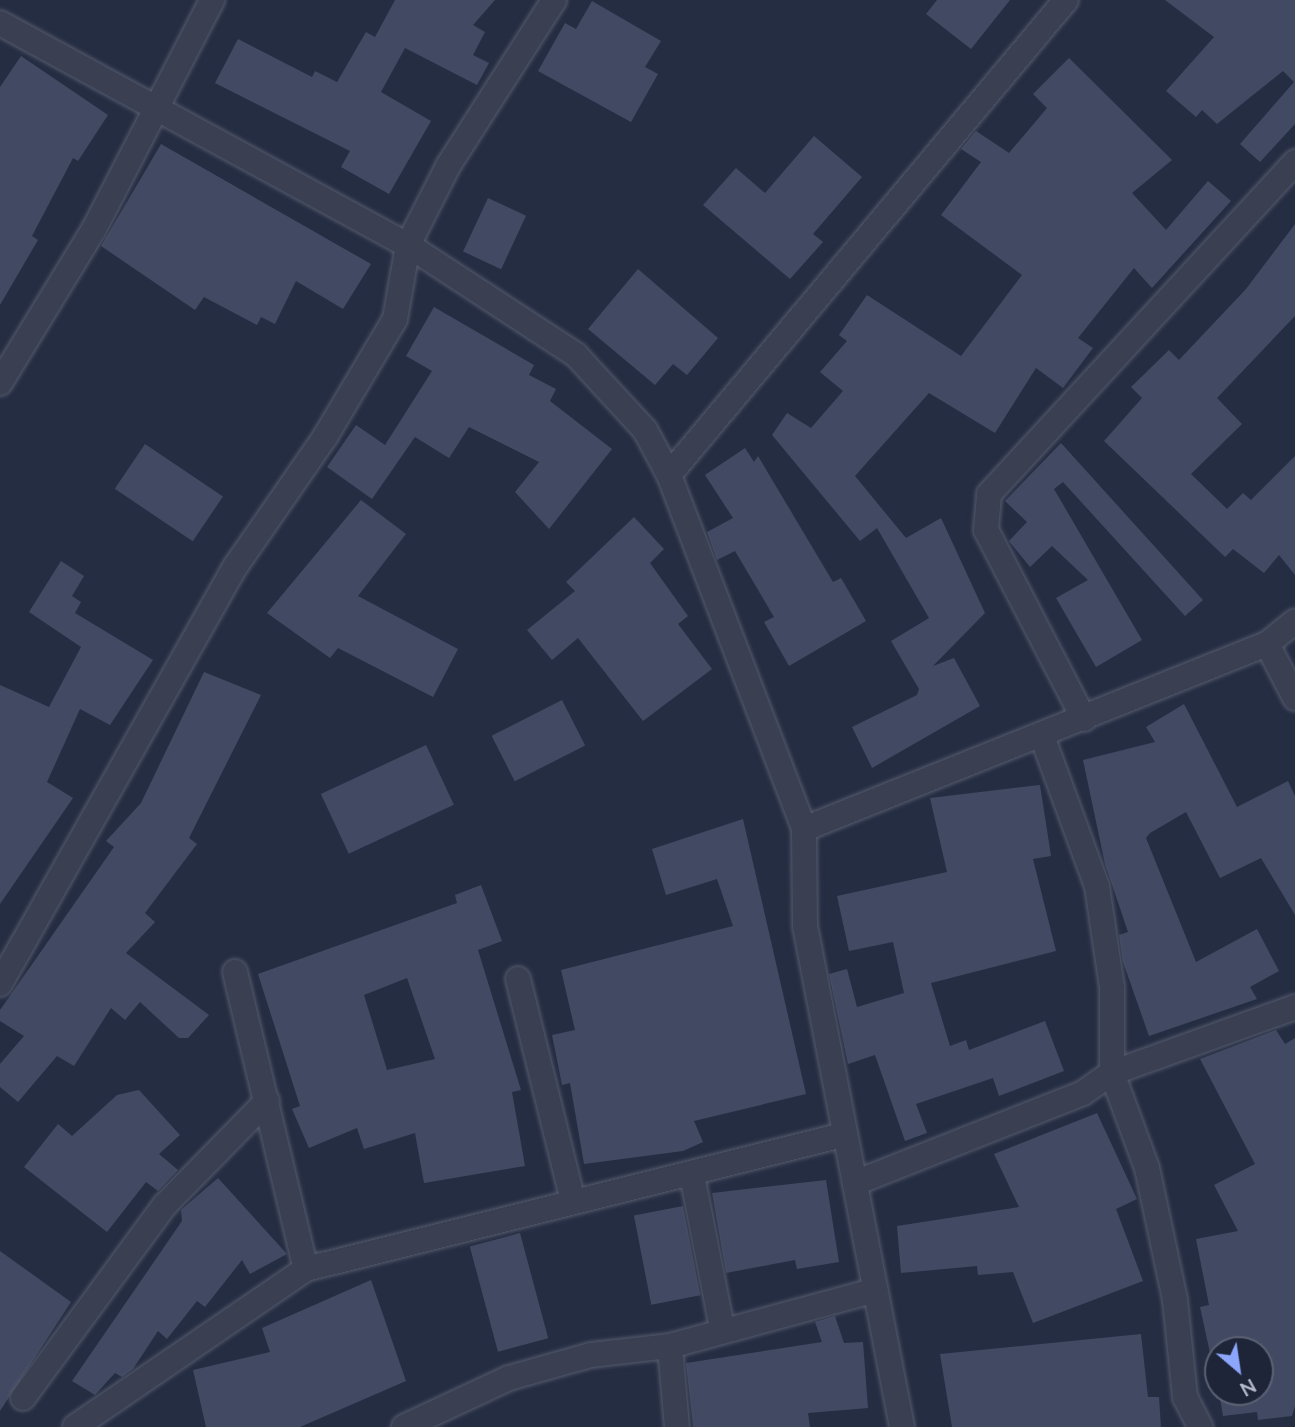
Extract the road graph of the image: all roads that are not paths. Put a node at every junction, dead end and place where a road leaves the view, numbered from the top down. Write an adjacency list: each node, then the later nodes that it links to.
1 (212, 0): 5 (street)
2 (554, 0): 7 (street)
3 (1066, 0): 9 (street)
4 (0, 23): 5 (street)
5 (153, 108): 7 (street); 8 (street)
6 (1295, 162): 13 (street)
7 (408, 245): 9 (street); 18 (street)
8 (0, 383)
9 (669, 475): 15 (street)
10 (1295, 621): 11 (street)
11 (1267, 644): 12 (street); 13 (street)
12 (1295, 698)
13 (1084, 719): 14 (street)
14 (1042, 736): 15 (street); 20 (street)
15 (804, 829): 22 (street)
16 (235, 972): 21 (street)
17 (518, 979): 25 (street)
18 (0, 984)
19 (1295, 1007): 20 (street)
20 (1112, 1073): 24 (street); 35 (street)
21 (267, 1101): 26 (street); 30 (street)
22 (843, 1135): 23 (street); 24 (street)
23 (692, 1175): 25 (street); 28 (street)
24 (855, 1183): 27 (street)
25 (573, 1201): 26 (street)
26 (306, 1269): 31 (street)
27 (876, 1290): 28 (street); 34 (street)
28 (722, 1328): 29 (street)
29 (670, 1346): 32 (street); 33 (street)
30 (23, 1398)
31 (75, 1427)
32 (404, 1427)
33 (677, 1427)
34 (902, 1427)
35 (1200, 1427)

